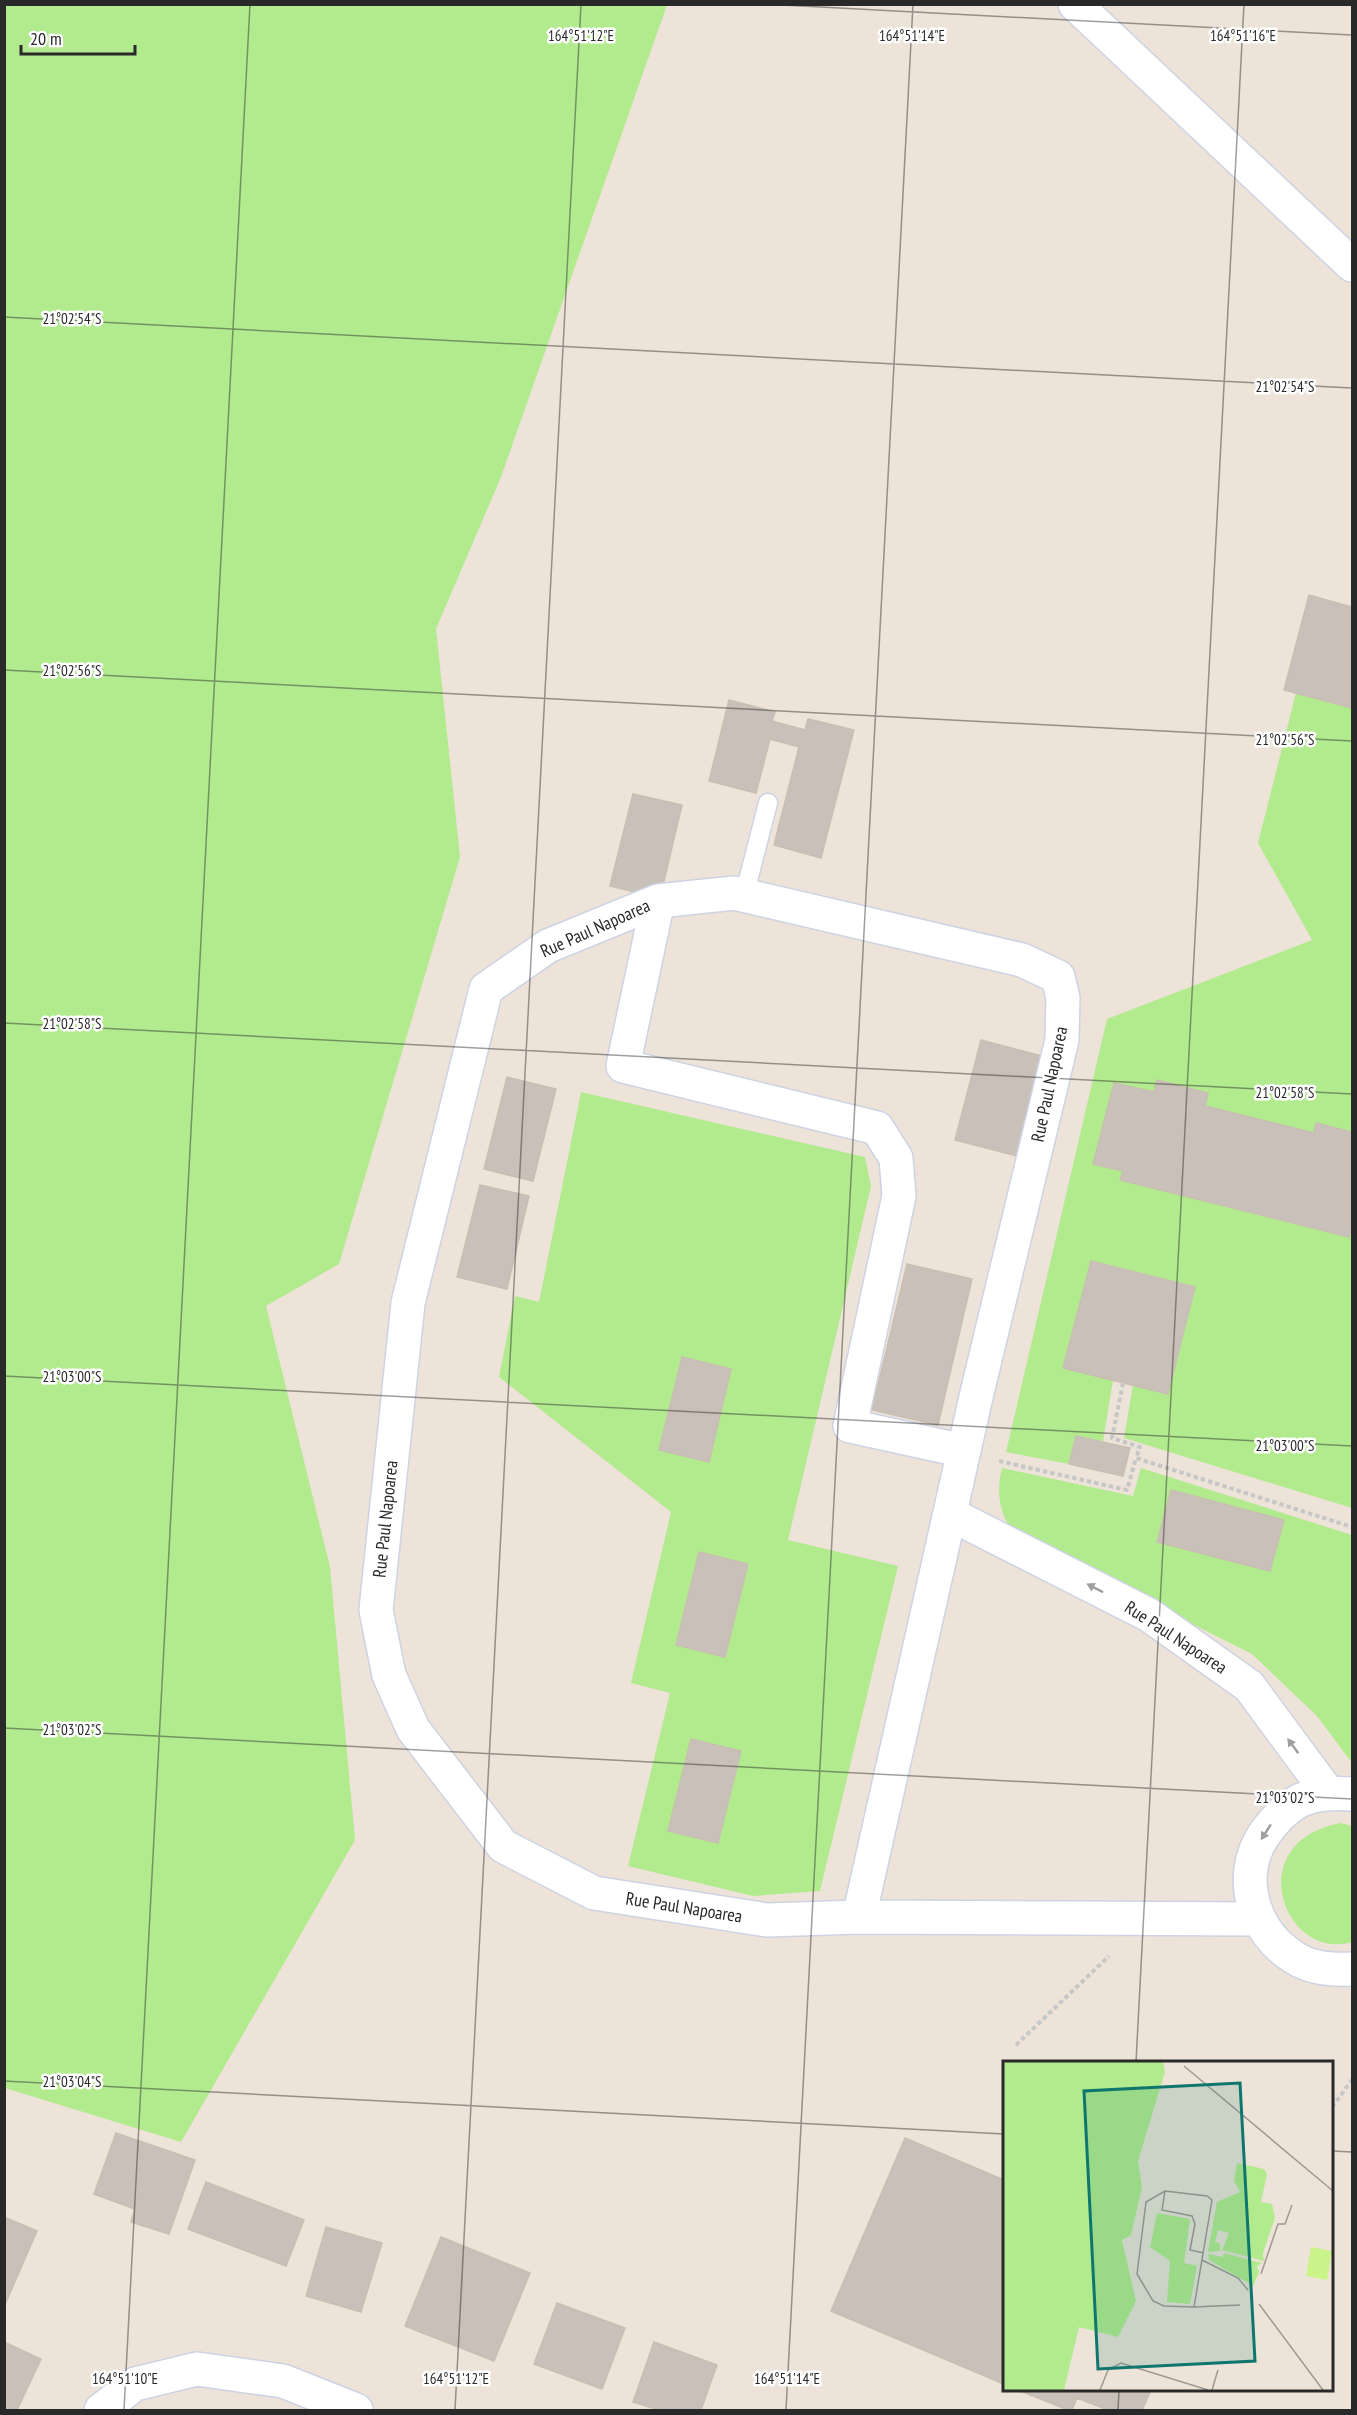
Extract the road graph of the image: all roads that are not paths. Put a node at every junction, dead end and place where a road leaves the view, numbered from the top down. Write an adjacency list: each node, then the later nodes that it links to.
1 (1075, 4): 2 (street)
2 (1353, 265)
3 (768, 803): 4 (lane)
4 (744, 896): 5 (street, Rue Paul Napoarea); 6 (street, Rue Paul Napoarea)
5 (658, 901): 6 (street, Rue Paul Napoarea); 9 (street, Rue Paul Napoarea)
6 (964, 1451): 7 (street, Rue Paul Napoarea)
7 (950, 1514): 8 (street, Rue Paul Napoarea, one-way to 7); 9 (street, Rue Paul Napoarea)
8 (1340, 1793): 10 (street, one-way to 10)
9 (859, 1917): 10 (street, Rue Paul Napoarea)
10 (1257, 1919): 11 (street)
11 (1353, 1969)
12 (101, 2410): 13 (street)
13 (356, 2410)

